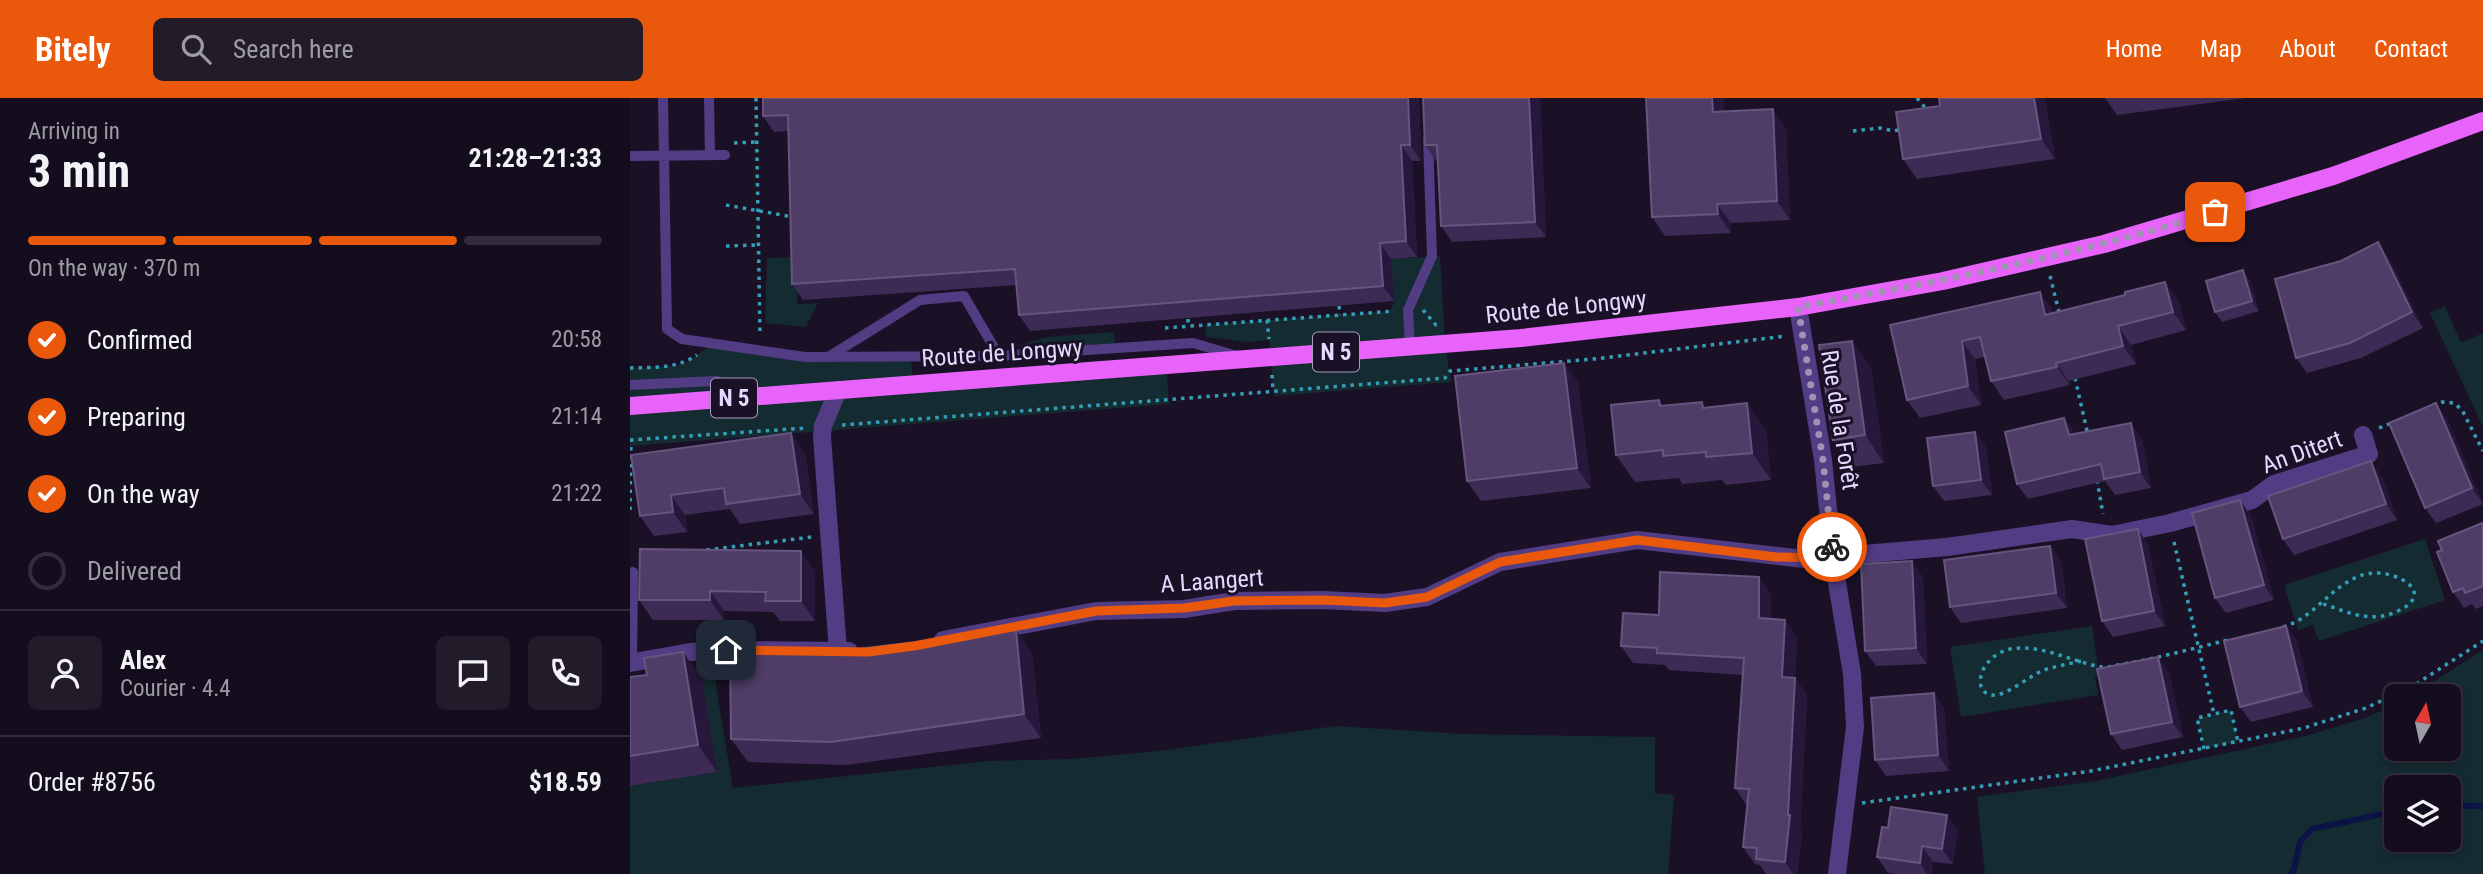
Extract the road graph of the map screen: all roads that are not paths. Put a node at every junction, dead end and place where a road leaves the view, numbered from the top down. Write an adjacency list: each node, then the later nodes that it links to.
1 (663, 98): 8 (lane)
2 (709, 98): 5 (lane)
3 (2483, 121): 9 (main road, Route de Longwy / N 5)
4 (1427, 124): 10 (lane)
5 (710, 155): 6 (lane); 8 (lane)
6 (725, 155)
7 (630, 156): 8 (lane)
8 (663, 156): 12 (lane)
9 (1798, 307): 10 (main road, Route de Longwy / N 5); 19 (street, Rue de la Forêt)
10 (1410, 346): 13 (main road, Route de Longwy / N 5)
11 (999, 356): 12 (lane); 12 (lane); 13 (lane)
12 (828, 357)
13 (1247, 359): 15 (main road, Route de Longwy / N 5)
14 (630, 385): 16 (lane)
15 (838, 390): 16 (main road, Route de Longwy / N 5); 22 (street)
16 (745, 397): 17 (main road, Route de Longwy / N 5)
17 (630, 406)
18 (2363, 435): 19 (street, An Ditert)
19 (1833, 558): 21 (street, A Laangert); 25 (street, Rue de la Forêt)
20 (633, 572): 24 (lane)
21 (927, 643)
22 (838, 651): 23 (street); 24 (street)
23 (868, 652)
24 (631, 663)
25 (1837, 874)

